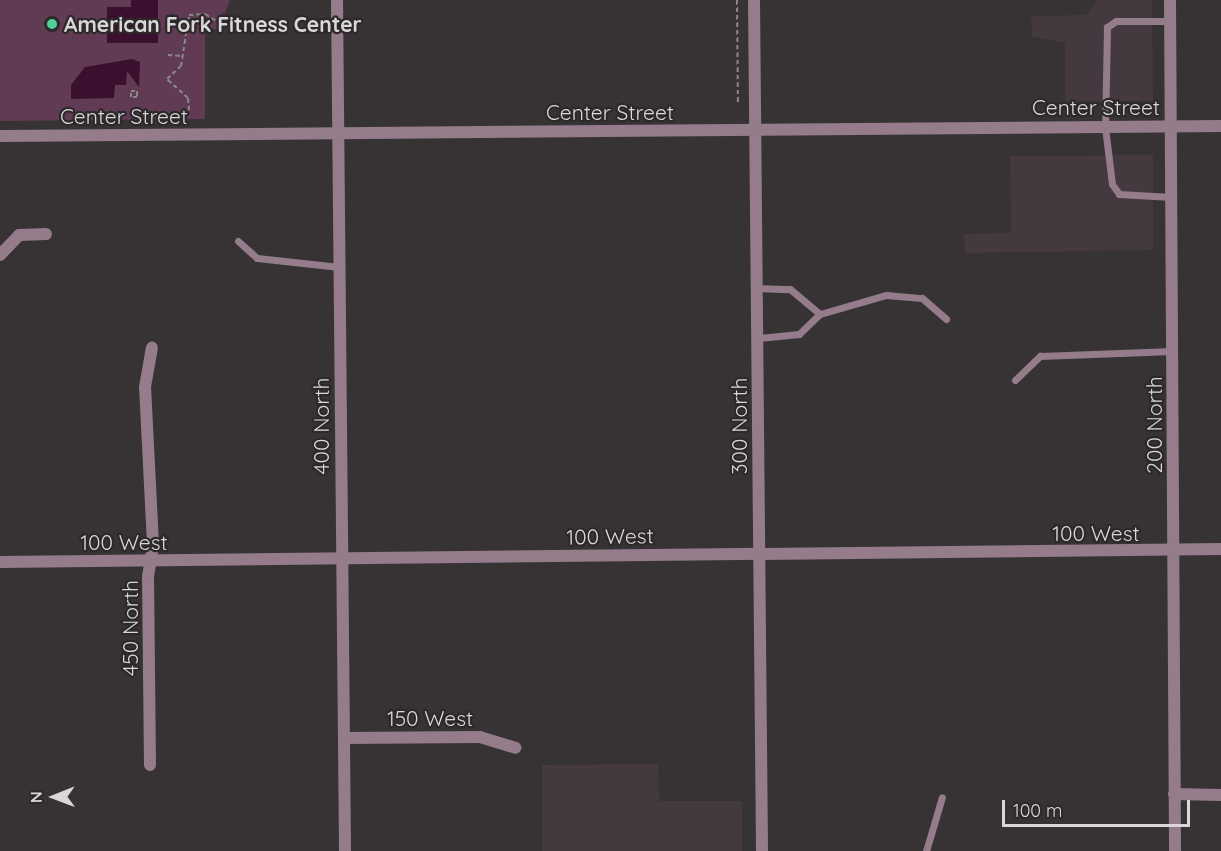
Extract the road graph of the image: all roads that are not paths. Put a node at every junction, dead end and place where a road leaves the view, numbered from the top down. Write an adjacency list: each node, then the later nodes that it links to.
1 (337, 0): 9 (street, 400 North)
2 (754, 0): 8 (street, 300 North)
3 (1170, 0): 4 (street, 200 North)
4 (1170, 21): 5 (street, 200 North); 7 (lane)
5 (1170, 126): 6 (street, Center Street); 7 (street, Center Street); 11 (street, 200 North)
6 (1221, 126)
7 (1105, 127): 8 (street, Center Street); 11 (lane)
8 (756, 130): 9 (street, Center Street); 16 (street, 300 North)
9 (339, 134): 10 (street, Center Street); 15 (street, 400 North)
10 (0, 136)
11 (1171, 197): 21 (street, 200 North)
12 (46, 234): 14 (street)
13 (238, 242): 15 (lane)
14 (0, 255)
15 (340, 267): 26 (street, 400 North)
16 (757, 288): 17 (lane); 19 (street, 300 North)
17 (820, 314): 18 (lane); 19 (lane)
18 (946, 319)
19 (758, 338): 25 (street, 300 North)
20 (152, 348): 27 (street, 450 North)
21 (1173, 351): 22 (lane); 24 (street, 200 North)
22 (1015, 380)
23 (1221, 549): 24 (street, 100 West)
24 (1173, 551): 25 (street, 100 West); 32 (street, 200 North)
25 (759, 554): 26 (street, 100 West); 36 (street, 300 North)
26 (342, 559): 27 (street, 100 West); 29 (street, 400 North)
27 (151, 561): 28 (street, 100 West); 31 (street, 450 North)
28 (0, 562)
29 (344, 738): 30 (street, 150 West); 35 (street, 400 North)
30 (515, 748)
31 (150, 765)
32 (1174, 794): 33 (street); 38 (street, 200 North)
33 (1221, 795)
34 (942, 797): 37 (lane)
35 (345, 851)
36 (762, 851)
37 (927, 851)
38 (1176, 851)

